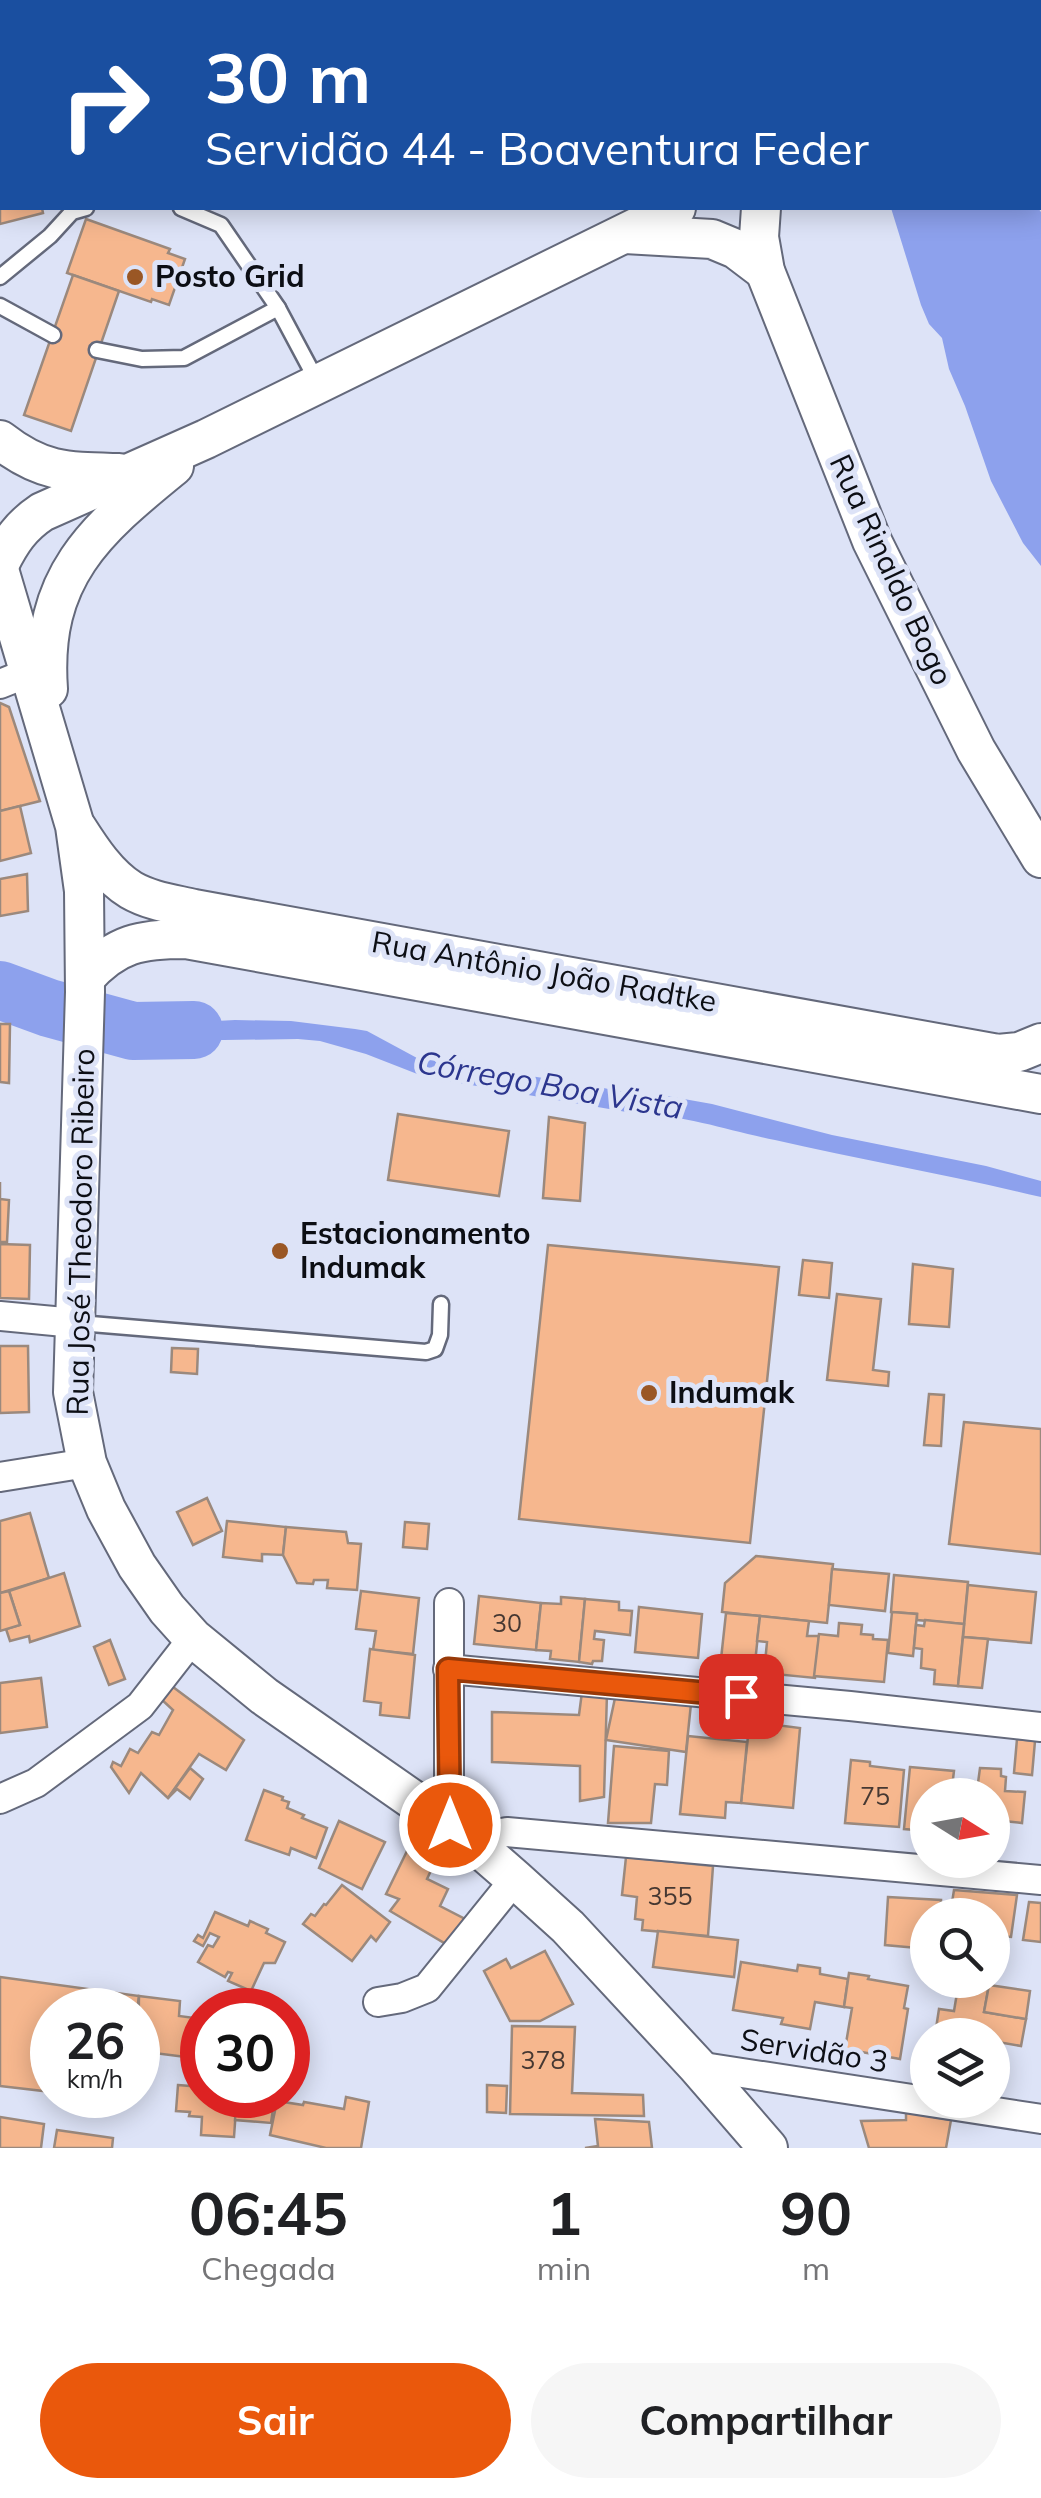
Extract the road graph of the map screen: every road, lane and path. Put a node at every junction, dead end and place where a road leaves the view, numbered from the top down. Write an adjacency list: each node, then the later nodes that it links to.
1 (79, 210): 7 (lane)
2 (186, 210): 9 (lane)
3 (672, 210): 5 (main road)
4 (761, 210): 6 (main road, Rua Rinaldo Bogo)
5 (623, 234): 6 (main road); 12 (main road)
6 (765, 271): 21 (main road, Rua Rinaldo Bogo)
7 (0, 277)
8 (0, 306): 10 (lane)
9 (278, 308): 11 (lane); 12 (lane)
10 (53, 335)
11 (97, 350)
12 (318, 383): 13 (main road)
13 (206, 439): 15 (main road); 19 (main road)
14 (0, 440): 15 (main road)
15 (127, 473): 16 (main road)
16 (0, 563)
17 (0, 573): 18 (main road, Rua José Theodoro Ribeiro)
18 (15, 678): 19 (main road, Rua José Theodoro Ribeiro)
19 (52, 741): 20 (main road, Rua José Theodoro Ribeiro)
20 (75, 826): 22 (main road, Rua José Theodoro Ribeiro); 23 (main road, Rua Antônio João Radtke)
21 (1041, 858)
22 (84, 999): 24 (main road, Rua Antônio João Radtke); 27 (main road, Rua José Theodoro Ribeiro)
23 (1041, 1043)
24 (1041, 1094)
25 (441, 1304): 27 (lane)
26 (0, 1316): 27 (street)
27 (75, 1323): 28 (main road, Rua José Theodoro Ribeiro)
28 (86, 1463): 29 (street); 31 (main road, Rua José Theodoro Ribeiro)
29 (0, 1477)
30 (449, 1603): 32 (street)
31 (193, 1638): 34 (street); 35 (main road, Rua José Theodoro Ribeiro)
32 (448, 1669): 33 (street); 35 (street)
33 (1041, 1727)
34 (0, 1799)
35 (459, 1832): 36 (main road, Rua José Theodoro Ribeiro); 37 (street)
36 (516, 1879): 38 (street); 39 (main road, Rua José Theodoro Ribeiro)
37 (1041, 1880)
38 (378, 2002)
39 (697, 2066): 40 (street, Servidão 3); 41 (main road, Rua José Theodoro Ribeiro)
40 (1041, 2119)
41 (768, 2148)

